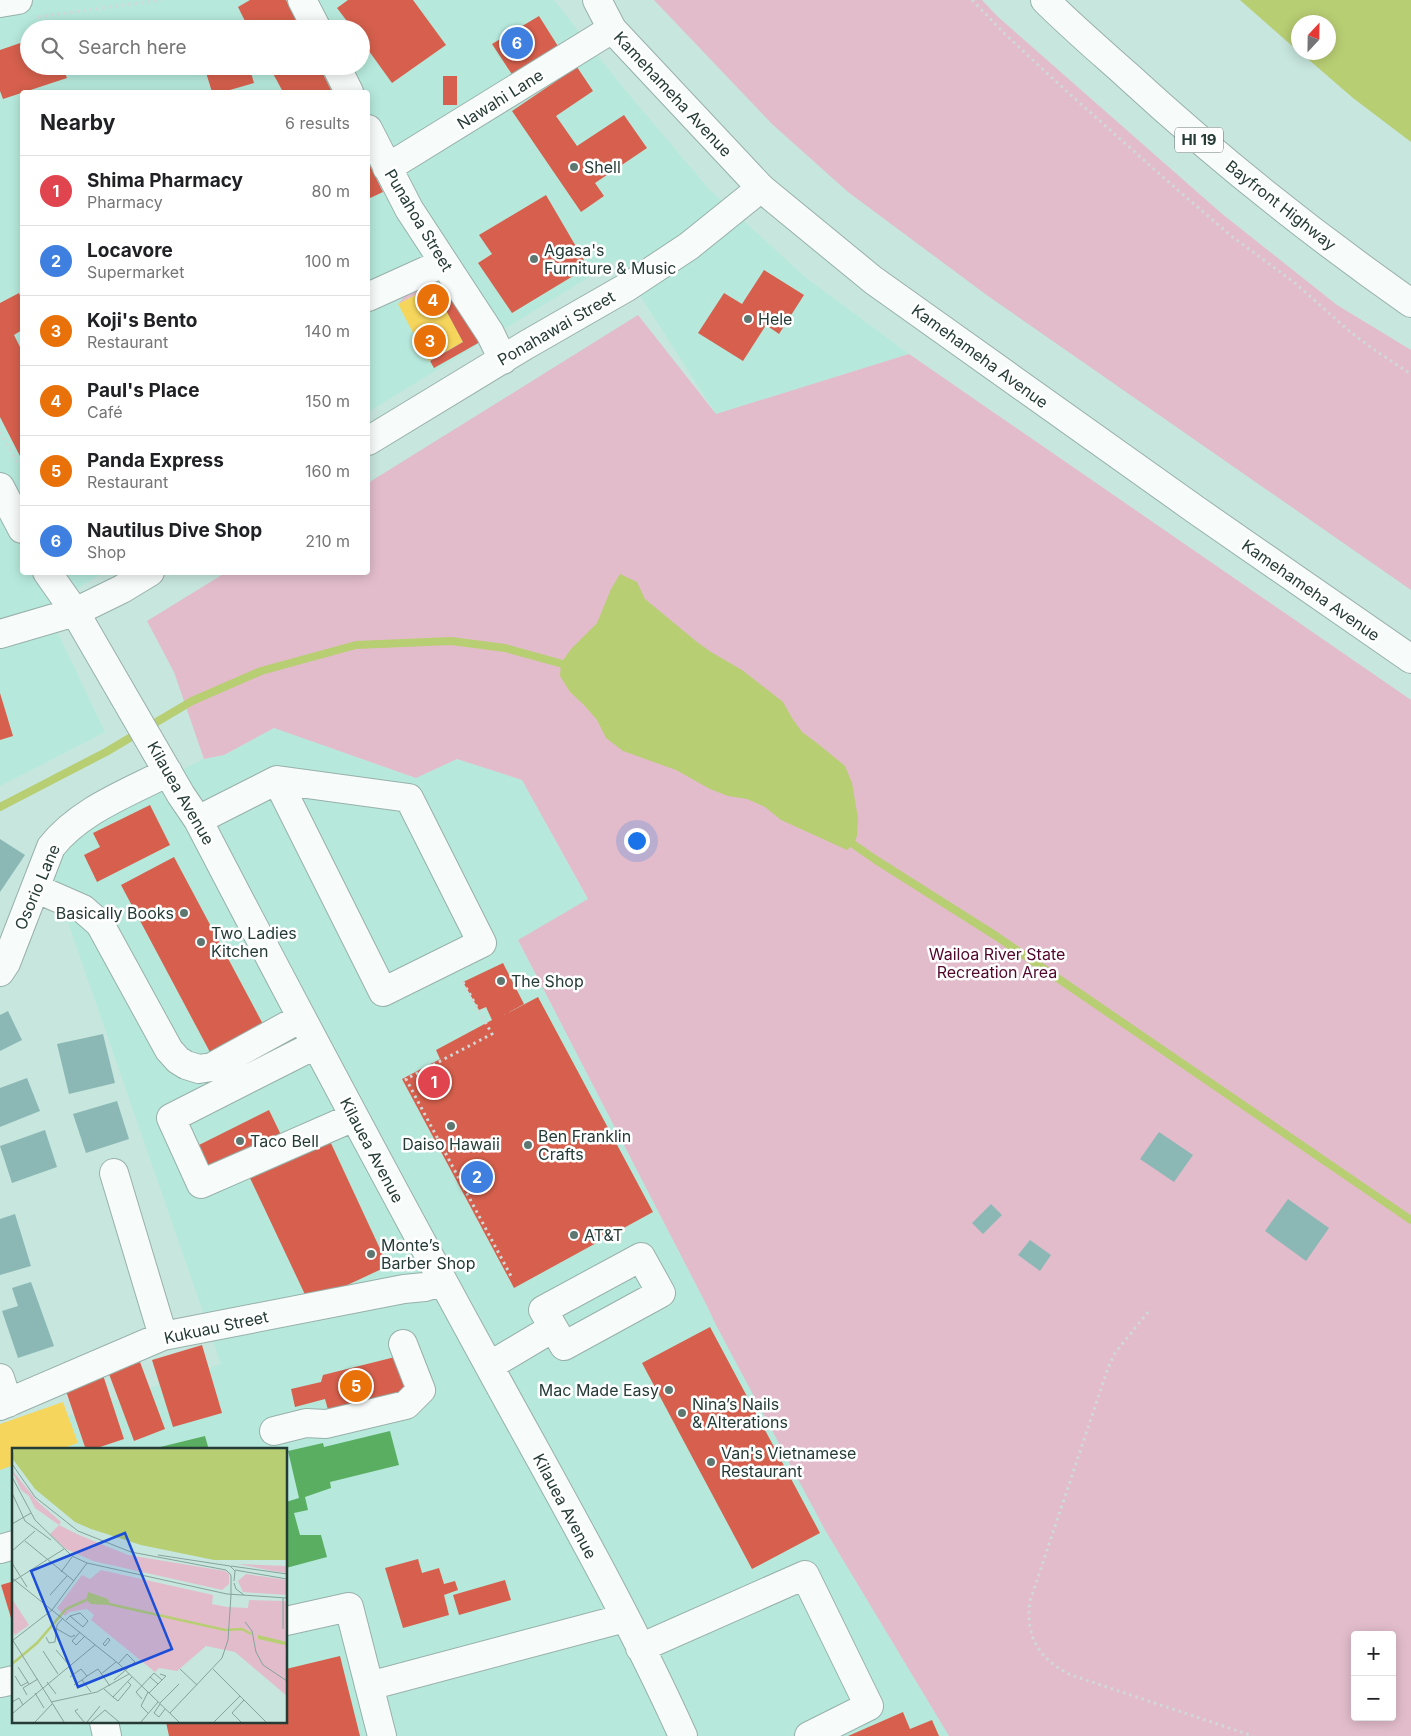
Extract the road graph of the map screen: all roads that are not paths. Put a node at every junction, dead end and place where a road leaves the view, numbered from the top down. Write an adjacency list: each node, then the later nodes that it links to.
1 (302, 0): 6 (street)
2 (597, 0): 7 (street, Kamehameha Avenue)
3 (1046, 0): 15 (street, Bayfront Highway / HI 19)
4 (0, 3): 5 (street)
5 (23, 9)
6 (312, 20)
7 (612, 29): 11 (street, Nawahi Lane); 12 (street, Kamehameha Avenue)
8 (340, 75): 9 (street)
9 (348, 90)
10 (370, 133): 11 (street, Punahoa Street)
11 (387, 168): 13 (street, Punahoa Street)
12 (761, 188): 16 (street, Ponahawai Street); 24 (street, Kamehameha Avenue)
13 (443, 261): 14 (street); 16 (street, Punahoa Street)
14 (370, 296)
15 (1411, 303)
16 (503, 360): 17 (street, Ponahawai Street)
17 (370, 440)
18 (0, 487): 19 (street)
19 (20, 525)
20 (50, 575): 22 (street, Kilauea Avenue)
21 (145, 575): 22 (street)
22 (75, 612): 23 (street); 25 (street, Kilauea Avenue)
23 (0, 634)
24 (1411, 659)
25 (164, 764): 27 (street, Kilauea Avenue); 28 (street, Osorio Lane)
26 (276, 780): 26 (street); 27 (street)
27 (198, 820): 30 (street, Kilauea Avenue)
28 (35, 888): 29 (street, Osorio Lane); 30 (street)
29 (0, 972)
30 (301, 1018): 31 (street, Kilauea Avenue)
31 (315, 1045): 32 (street, Kilauea Avenue); 32 (street)
32 (354, 1117): 34 (street, Kilauea Avenue)
33 (114, 1173): 36 (street)
34 (443, 1281): 36 (street, Kukuau Street); 38 (street, Kilauea Avenue)
35 (553, 1328): 38 (street)
36 (163, 1336): 39 (street, Kukuau Street)
37 (403, 1344): 40 (street)
38 (489, 1366): 41 (street, Kilauea Avenue)
39 (3, 1396)
40 (274, 1431)
41 (625, 1618): 43 (street, Kilauea Avenue); 44 (street)
42 (288, 1621): 44 (street)
43 (640, 1648): 46 (street, Kilauea Avenue); 47 (street)
44 (369, 1686): 45 (street)
45 (382, 1736)
46 (683, 1736)
47 (809, 1736)

